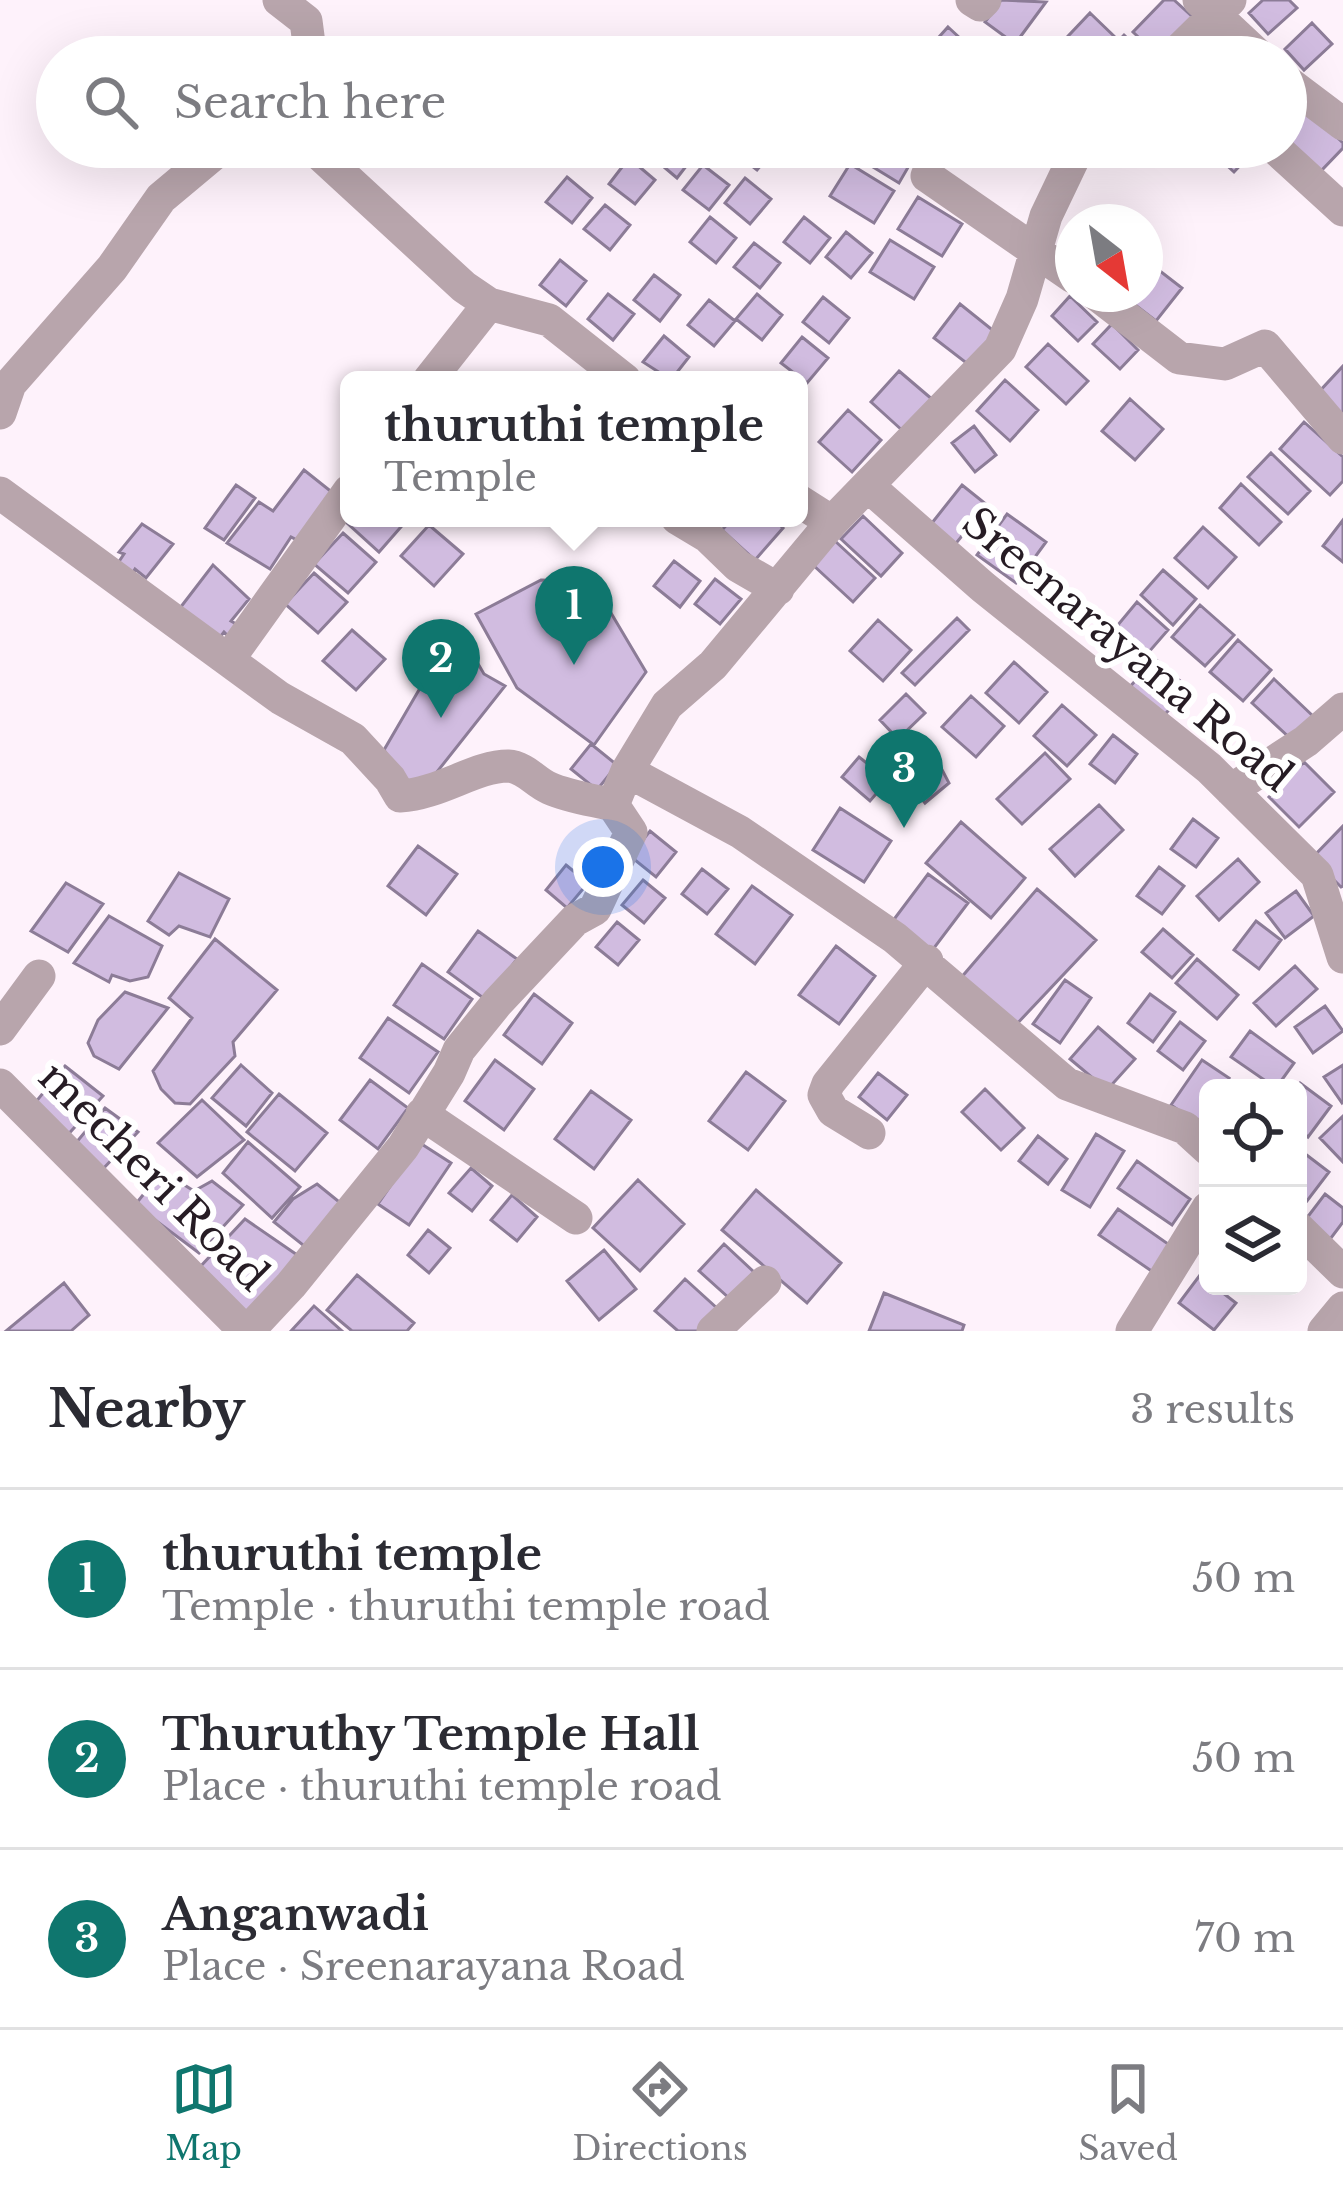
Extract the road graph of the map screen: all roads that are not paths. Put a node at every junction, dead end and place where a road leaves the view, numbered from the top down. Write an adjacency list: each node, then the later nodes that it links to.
1 (279, 0): 5 (street)
2 (971, 0): 3 (street)
3 (985, 0)
4 (1215, 5): 6 (street); 7 (street)
5 (308, 36)
6 (1189, 36)
7 (1242, 36)
8 (1307, 97): 9 (street)
9 (1343, 124)
10 (197, 168): 22 (street)
11 (334, 168): 18 (street)
12 (1069, 168): 16 (street)
13 (1297, 168): 15 (street)
14 (927, 176): 16 (street)
15 (1343, 210)
16 (1037, 249): 17 (street); 24 (street)
17 (1055, 263)
18 (489, 304): 20 (street); 21 (street)
19 (1119, 312): 23 (street)
20 (436, 371)
21 (614, 371)
22 (3, 390)
23 (1343, 438)
24 (868, 486): 28 (street); 34 (street, Sreenarayana Road)
25 (0, 493): 31 (street)
26 (340, 504): 31 (street)
27 (808, 506): 28 (street)
28 (832, 521): 30 (street)
29 (692, 527): 30 (street)
30 (778, 589): 33 (street)
31 (228, 660): 35 (street)
32 (1343, 709): 34 (street)
33 (627, 771): 35 (street); 37 (street)
34 (1231, 790): 36 (street, Sreenarayana Road)
35 (613, 805): 41 (street)
36 (1343, 957)
37 (927, 961): 42 (street); 43 (street)
38 (39, 976): 39 (street)
39 (0, 1029)
40 (0, 1085): 50 (street, mecheri Road)
41 (422, 1114): 44 (street); 50 (street)
42 (869, 1133)
43 (1199, 1141)
44 (576, 1218)
45 (1199, 1223): 52 (street)
46 (1307, 1237): 47 (street)
47 (1343, 1272)
48 (766, 1282): 51 (street)
49 (1343, 1308): 53 (street)
50 (246, 1331)
51 (713, 1331)
52 (1132, 1331)
53 (1324, 1331)

